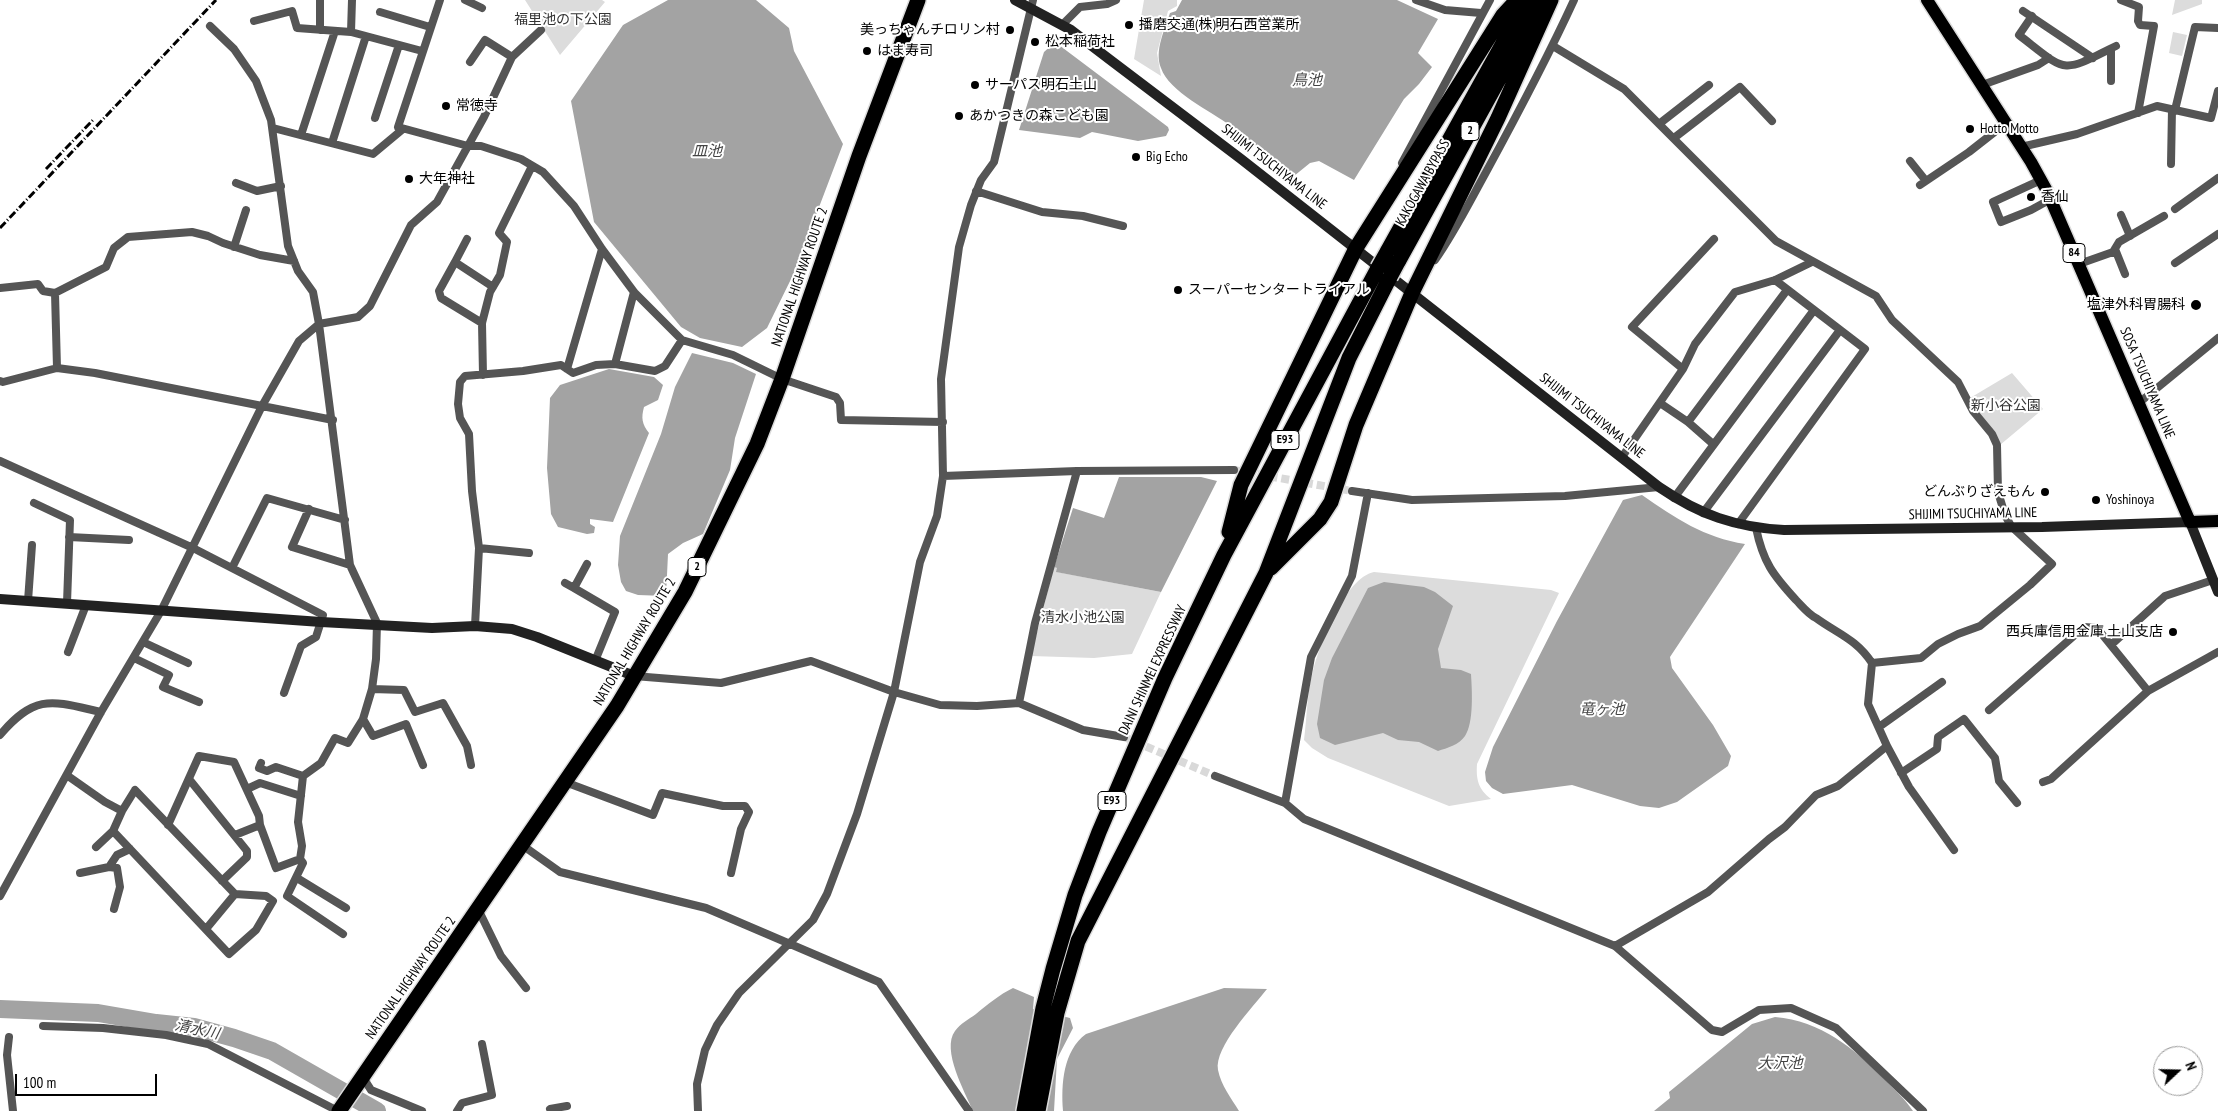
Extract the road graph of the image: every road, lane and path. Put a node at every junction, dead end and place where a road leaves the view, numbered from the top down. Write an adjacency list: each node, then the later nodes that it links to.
1 (320, 0): 28 (street)
2 (352, 0): 31 (street)
3 (440, 0): 26 (street)
4 (466, 0): 18 (street)
5 (918, 0): 107 (highway, NATIONAL HIGHWAY ROUTE 2 / 2)
6 (1015, 0): 17 (main road, SHIJIMI TSUCHIYAMA LINE)
7 (1116, 0): 24 (street)
8 (1416, 0): 21 (street)
9 (1490, 0): 21 (street)
10 (1517, 0): 79 (highway)
11 (1527, 0): 81 (highway, KAKOGAWA BYPASS / 2)
12 (1543, 0): 81 (highway, KAKOGAWA BYPASS / 2)
13 (1551, 0): 95 (highway)
14 (1574, 0): 34 (street)
15 (1927, 0): 42 (main road, SOSA TSUCHIYAMA LINE / 84)
16 (2121, 0): 45 (street)
17 (1032, 4): 24 (main road, SHIJIMI TSUCHIYAMA LINE); 66 (street)
18 (482, 8)
19 (2023, 10): 22 (street)
20 (380, 12): 26 (street)
21 (1481, 14): 79 (street)
22 (2032, 16): 37 (street); 38 (street)
23 (254, 21): 28 (street)
24 (1062, 25): 79 (main road, SHIJIMI TSUCHIYAMA LINE)
25 (210, 26): 50 (street)
26 (430, 27): 35 (street)
27 (2218, 28): 44 (street)
28 (320, 30): 30 (street)
29 (541, 30): 36 (street)
30 (335, 31): 31 (street); 52 (street)
31 (351, 32): 32 (street)
32 (366, 36): 33 (street); 54 (street)
33 (399, 45): 35 (street); 46 (street)
34 (1552, 46): 49 (street); 95 (street)
35 (422, 51): 51 (street)
36 (512, 57): 39 (street); 55 (street)
37 (2049, 58): 38 (street); 42 (street)
38 (2093, 58): 40 (street)
39 (470, 62)
40 (2111, 81)
41 (1709, 85): 49 (street)
42 (1982, 85): 48 (main road, SOSA TSUCHIYAMA LINE / 84)
43 (2218, 91): 44 (street)
44 (2174, 110): 45 (street); 58 (street)
45 (2138, 113): 56 (street)
46 (375, 118)
47 (1772, 121): 53 (street)
48 (2006, 123): 56 (main road, SOSA TSUCHIYAMA LINE / 84); 59 (street)
49 (1660, 124): 53 (street)
50 (273, 128): 52 (street); 65 (street)
51 (403, 129): 54 (street); 55 (street)
52 (301, 135): 54 (street)
53 (1674, 138): 84 (street)
54 (332, 143)
55 (468, 146): 61 (street); 98 (street)
56 (2021, 147): 63 (main road, SOSA TSUCHIYAMA LINE / 84)
57 (2162, 150): 58 (street)
58 (2171, 151): 60 (street)
59 (1910, 161)
60 (2171, 164)
61 (532, 166): 80 (street); 90 (street)
62 (2218, 178): 68 (street)
63 (2041, 180): 67 (main road, SOSA TSUCHIYAMA LINE / 84); 67 (street)
64 (236, 183): 65 (street)
65 (281, 186): 82 (street)
66 (976, 191): 72 (street); 113 (street)
67 (2050, 199): 86 (main road, SOSA TSUCHIYAMA LINE / 84)
68 (2175, 208)
69 (246, 210): 78 (street)
70 (2121, 215): 74 (street)
71 (2164, 216): 74 (street)
72 (1123, 226)
73 (2218, 234): 85 (street)
74 (2130, 236): 77 (street)
75 (1714, 238): 105 (street)
76 (467, 239): 83 (street)
77 (2117, 242): 86 (street); 87 (street)
78 (234, 247): 82 (street); 94 (street)
79 (1356, 248): 95 (main road, SHIJIMI TSUCHIYAMA LINE); 140 (highway)
80 (602, 249): 93 (street); 104 (street)
81 (1392, 257): 88 (highway, KAKOGAWA BYPASS / 2, bridge)
82 (294, 261): 98 (street)
83 (455, 262): 90 (street); 97 (street)
84 (1812, 262): 89 (street); 132 (street)
85 (2174, 263)
86 (2079, 264): 109 (main road, SOSA TSUCHIYAMA LINE / 84)
87 (2125, 274)
88 (1381, 278): 140 (highway, DAINI SHINMEI EXPRESSWAY / E93); 144 (highway, DAINI SHINMEI EXPRESSWAY / E93)
89 (1775, 280): 92 (street); 105 (street)
90 (493, 287): 97 (street)
91 (0, 288): 94 (street)
92 (1787, 290): 96 (street); 114 (street)
93 (634, 292): 101 (street); 102 (street)
94 (55, 293): 103 (street)
95 (1412, 293): 116 (main road, SHIJIMI TSUCHIYAMA LINE); 144 (highway)
96 (1814, 310): 99 (street); 115 (street)
97 (482, 323): 106 (street)
98 (319, 324): 111 (street); 112 (street)
99 (1840, 330): 127 (street); 131 (street)
100 (2218, 338): 109 (street)
101 (682, 340): 102 (street); 107 (street)
102 (616, 364): 104 (street)
103 (57, 368): 108 (street); 111 (street)
104 (567, 369): 106 (street)
105 (1683, 369): 110 (street)
106 (483, 375): 138 (street)
107 (782, 379): 113 (street); 165 (highway, NATIONAL HIGHWAY ROUTE 2 / 2)
108 (1, 383)
109 (2140, 402): 130 (main road, SOSA TSUCHIYAMA LINE / 84)
110 (1660, 403): 114 (street); 116 (street)
111 (262, 406): 112 (street); 137 (street)
112 (333, 420): 128 (street)
113 (942, 422): 120 (street)
114 (1688, 422): 115 (street)
115 (1713, 444): 124 (street)
116 (1622, 457): 121 (main road, SHIJIMI TSUCHIYAMA LINE)
117 (0, 462): 137 (street)
118 (1234, 470): 119 (street)
119 (1078, 471): 120 (street); 172 (street)
120 (943, 476): 169 (street)
121 (1658, 487): 123 (street); 124 (main road, SHIJIMI TSUCHIYAMA LINE)
122 (1352, 491): 123 (street)
123 (1368, 493): 192 (street)
124 (1674, 498): 127 (main road, SHIJIMI TSUCHIYAMA LINE)
125 (34, 503): 134 (street)
126 (309, 509): 128 (street); 142 (street); 143 (street)
127 (1703, 513): 131 (main road, SHIJIMI TSUCHIYAMA LINE)
128 (345, 520): 142 (street)
129 (2218, 521): 130 (main road)
130 (2190, 522): 132 (main road, SHIJIMI TSUCHIYAMA LINE); 145 (main road)
131 (1738, 524): 133 (main road, SHIJIMI TSUCHIYAMA LINE)
132 (2011, 526): 133 (main road, SHIJIMI TSUCHIYAMA LINE); 164 (street)
133 (1756, 528): 164 (street)
134 (70, 537): 135 (street); 151 (street)
135 (129, 540)
136 (32, 545): 150 (street)
137 (193, 548): 143 (street); 153 (street)
138 (479, 548): 139 (street); 156 (street)
139 (529, 553)
140 (1224, 555): 221 (highway, DAINI SHINMEI EXPRESSWAY / E93)
141 (587, 564): 147 (street)
142 (350, 565): 155 (street)
143 (232, 568): 154 (street)
144 (1266, 573): 221 (highway, DAINI SHINMEI EXPRESSWAY / E93)
145 (2213, 580): 148 (main road); 158 (street)
146 (565, 583): 147 (street)
147 (574, 588): 162 (street)
148 (2218, 592)
149 (0, 599): 150 (main road)
150 (28, 601): 151 (main road)
151 (67, 603): 152 (main road)
152 (86, 605): 153 (main road); 159 (street)
153 (161, 611): 154 (main road); 157 (street)
154 (321, 622): 155 (main road); 170 (street)
155 (377, 623): 156 (main road); 167 (street)
156 (475, 626): 162 (main road)
157 (143, 642): 161 (street); 163 (street)
158 (2112, 644): 168 (street); 173 (street)
159 (68, 652)
160 (2218, 652): 168 (street)
161 (134, 658): 171 (street); 174 (street)
162 (595, 661): 165 (main road)
163 (188, 662)
164 (1872, 663): 176 (street)
165 (634, 676): 169 (street); 188 (highway, NATIONAL HIGHWAY ROUTE 2 / 2)
166 (1942, 682): 176 (street)
167 (372, 689): 175 (street); 181 (street)
168 (2148, 691): 189 (street)
169 (894, 692): 172 (street); 218 (street)
170 (284, 693)
171 (199, 702)
172 (1019, 703): 178 (street)
173 (1989, 710)
174 (101, 712): 177 (street); 184 (street)
175 (363, 719): 182 (street); 185 (street)
176 (1879, 727): 179 (street)
177 (0, 735)
178 (1124, 737)
179 (1887, 746): 183 (street); 219 (street)
180 (261, 763): 185 (street)
181 (471, 765)
182 (422, 766)
183 (1901, 773): 193 (street); 202 (street)
184 (68, 776): 194 (street); 209 (street)
185 (303, 776): 191 (street)
186 (1215, 776): 192 (street)
187 (189, 779): 190 (street); 195 (street); 198 (street)
188 (565, 782): 199 (highway, NATIONAL HIGHWAY ROUTE 2 / 2); 206 (street)
189 (2043, 782)
190 (247, 789): 191 (street); 196 (street)
191 (301, 796): 203 (street)
192 (1284, 803): 219 (street)
193 (2017, 803)
194 (122, 811): 195 (street); 197 (street)
195 (168, 825): 208 (street)
196 (260, 825): 198 (street); 203 (street)
197 (113, 831): 200 (street); 201 (street)
198 (235, 835): 208 (street)
199 (522, 845): 215 (highway, NATIONAL HIGHWAY ROUTE 2 / 2); 218 (street)
200 (96, 847)
201 (130, 849): 204 (street); 216 (street)
202 (1954, 850)
203 (300, 859): 207 (street)
204 (109, 867): 205 (street); 214 (street)
205 (80, 873)
206 (731, 873)
207 (297, 878): 211 (street); 213 (street)
208 (222, 880): 210 (street)
209 (1, 892)
210 (235, 894): 212 (street); 216 (street)
211 (287, 896): 212 (street); 217 (street)
212 (273, 902): 216 (street)
213 (346, 908)
214 (114, 909)
215 (478, 909): 220 (street); 226 (highway, NATIONAL HIGHWAY ROUTE 2 / 2)
216 (206, 929)
217 (343, 934)
218 (790, 943): 233 (street); 234 (street)
219 (1615, 946): 237 (street)
220 (526, 988)
221 (1050, 1011): 235 (highway, DAINI SHINMEI EXPRESSWAY / E93); 236 (highway, DAINI SHINMEI EXPRESSWAY / E93)
222 (43, 1026): 229 (street)
223 (9, 1036): 225 (street)
224 (482, 1044): 231 (street)
225 (4, 1055): 228 (street)
226 (362, 1076): 229 (highway, NATIONAL HIGHWAY ROUTE 2 / 2); 230 (street)
227 (567, 1106): 232 (street)
228 (13, 1111)
229 (338, 1111)
230 (422, 1111)
231 (457, 1111)
232 (551, 1111)
233 (698, 1111)
234 (969, 1111)
235 (1024, 1111)
236 (1038, 1111)
237 (1923, 1111)

